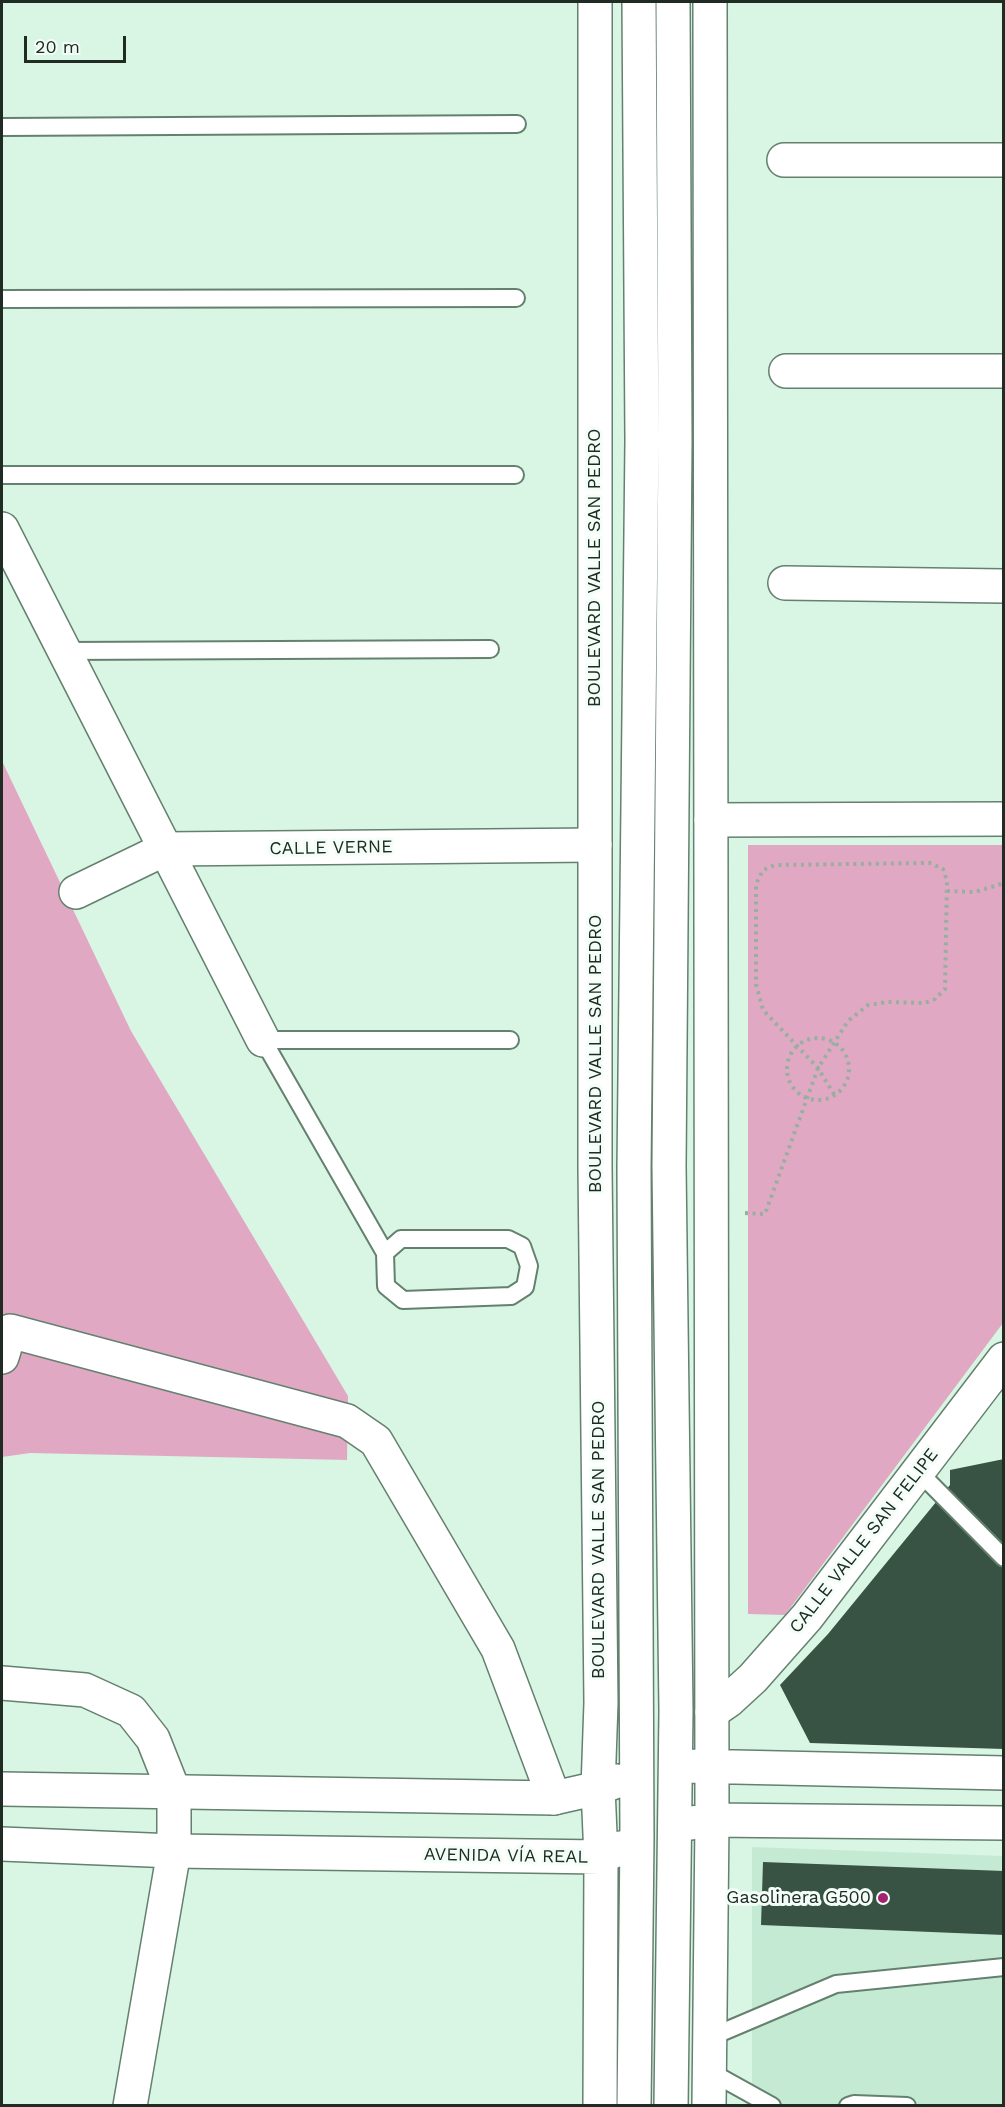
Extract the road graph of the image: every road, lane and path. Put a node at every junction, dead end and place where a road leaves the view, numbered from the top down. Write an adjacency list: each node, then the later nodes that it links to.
1 (595, 2): 13 (main road, BOULEVARD VALLE SAN PEDRO)
2 (639, 2): 14 (main road, BOULEVARD VALLE SAN PEDRO)
3 (673, 2): 15 (main road)
4 (710, 2): 16 (main road)
5 (517, 124): 6 (lane)
6 (2, 127)
7 (784, 160): 8 (main road)
8 (1004, 160)
9 (516, 298): 10 (lane)
10 (2, 299)
11 (786, 371): 12 (main road)
12 (1004, 371)
13 (595, 441): 14 (main road); 26 (main road, BOULEVARD VALLE SAN PEDRO)
14 (642, 441): 15 (main road); 40 (main road, BOULEVARD VALLE SAN PEDRO)
15 (675, 441): 16 (main road); 39 (main road)
16 (711, 441): 25 (main road)
17 (2, 475): 18 (lane)
18 (514, 475)
19 (2, 529): 23 (main road)
20 (785, 583): 21 (main road)
21 (1004, 586)
22 (490, 649): 23 (lane)
23 (64, 651): 27 (main road)
24 (1004, 819): 25 (main road)
25 (711, 820): 38 (main road)
26 (596, 845): 27 (main road, CALLE VERNE); 41 (main road, BOULEVARD VALLE SAN PEDRO)
27 (165, 849): 30 (main road, CALLE VERNE); 31 (main road)
28 (1004, 883): 29 (path)
29 (947, 891): 33 (path); 34 (path)
30 (76, 892)
31 (263, 1040): 32 (lane); 43 (lane)
32 (510, 1040)
33 (835, 1042): 34 (path); 35 (path); 36 (path)
34 (797, 1046): 35 (path); 37 (path)
35 (819, 1068): 36 (path); 37 (path)
36 (835, 1096): 37 (path)
37 (807, 1098): 42 (path)
38 (711, 1165): 39 (main road); 42 (main road)
39 (669, 1166): 40 (main road); 50 (main road)
40 (634, 1167): 41 (main road); 53 (main road, BOULEVARD VALLE SAN PEDRO)
41 (596, 1168): 54 (main road, BOULEVARD VALLE SAN PEDRO)
42 (710, 1213): 49 (main road)
43 (385, 1253): 43 (lane)
44 (6, 1344): 57 (main road)
45 (1004, 1359): 46 (main road, CALLE VALLE SAN FELIPE)
46 (919, 1472): 47 (lane); 49 (main road, CALLE VALLE SAN FELIPE)
47 (1004, 1558)
48 (2, 1683): 56 (main road)
49 (712, 1712): 51 (main road)
50 (675, 1766): 51 (main road); 53 (main road); 60 (main road)
51 (712, 1766): 52 (main road); 58 (main road)
52 (1004, 1773)
53 (635, 1774): 54 (main road); 61 (main road, BOULEVARD VALLE SAN PEDRO)
54 (598, 1788): 57 (main road); 64 (main road, BOULEVARD VALLE SAN PEDRO)
55 (2, 1789): 56 (main road)
56 (174, 1792): 57 (main road); 63 (main road)
57 (554, 1798)
58 (712, 1820): 59 (main road, AVENIDA VÍA REAL); 60 (main road, AVENIDA VÍA REAL); 66 (main road)
59 (1004, 1822)
60 (674, 1825): 61 (main road, AVENIDA VÍA REAL); 71 (main road)
61 (637, 1839): 64 (main road, AVENIDA VÍA REAL); 70 (main road, BOULEVARD VALLE SAN PEDRO)
62 (2, 1844): 63 (main road, AVENIDA VÍA REAL)
63 (174, 1851): 64 (main road, AVENIDA VÍA REAL); 68 (main road)
64 (601, 1857): 69 (main road, BOULEVARD VALLE SAN PEDRO)
65 (1004, 1967): 66 (lane)
66 (711, 2037): 67 (main road)
67 (710, 2071): 72 (main road); 73 (lane)
68 (130, 2106)
69 (600, 2106)
70 (634, 2106)
71 (671, 2106)
72 (709, 2106)
73 (772, 2106)
74 (848, 2106): 75 (lane)
75 (907, 2106)

